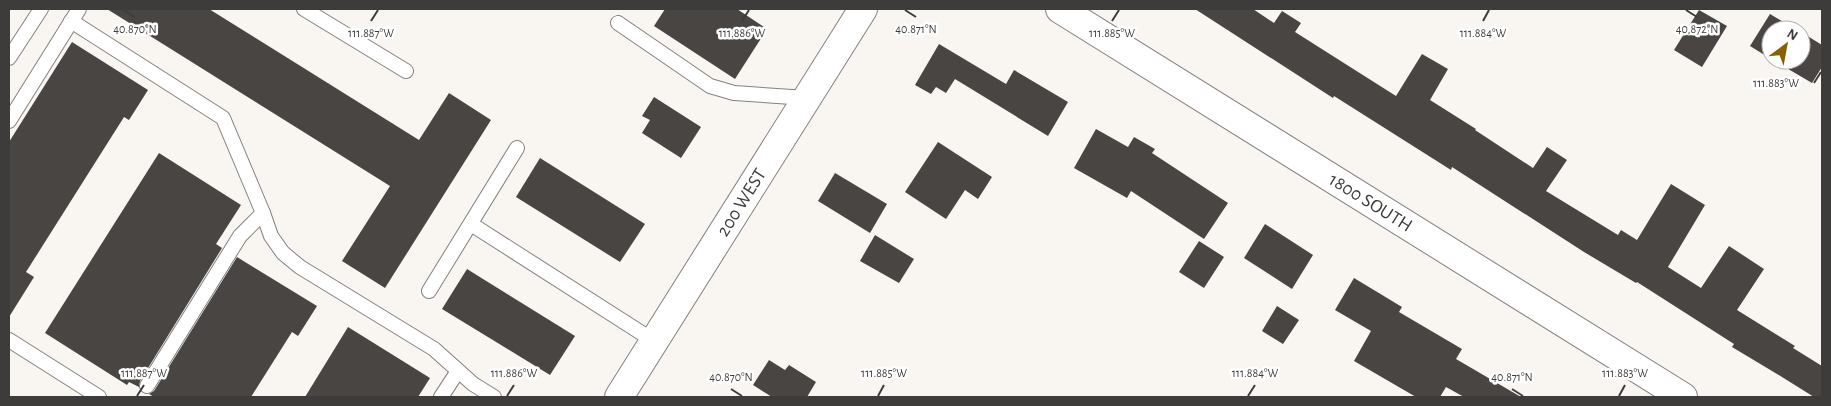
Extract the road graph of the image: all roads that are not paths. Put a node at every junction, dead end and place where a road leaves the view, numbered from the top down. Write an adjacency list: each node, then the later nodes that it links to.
1 (41, 9): 8 (lane)
2 (79, 9): 6 (lane)
3 (304, 9): 9 (lane)
4 (863, 9): 10 (street, 200 WEST)
5 (1060, 9): 24 (street, 1800 SOUTH)
6 (71, 21): 11 (lane); 13 (lane)
7 (618, 23): 10 (lane)
8 (9, 58)
9 (406, 71)
10 (808, 98): 17 (street, 200 WEST)
11 (9, 121)
12 (517, 148): 14 (lane)
13 (263, 214): 18 (lane); 19 (lane)
14 (471, 224): 15 (lane); 17 (lane)
15 (429, 291)
16 (9, 340): 20 (lane)
17 (654, 341): 23 (street, 200 WEST)
18 (458, 371): 21 (lane); 22 (lane)
19 (147, 386)
20 (99, 397)
21 (441, 397)
22 (494, 397)
23 (619, 397)
24 (1683, 397)

